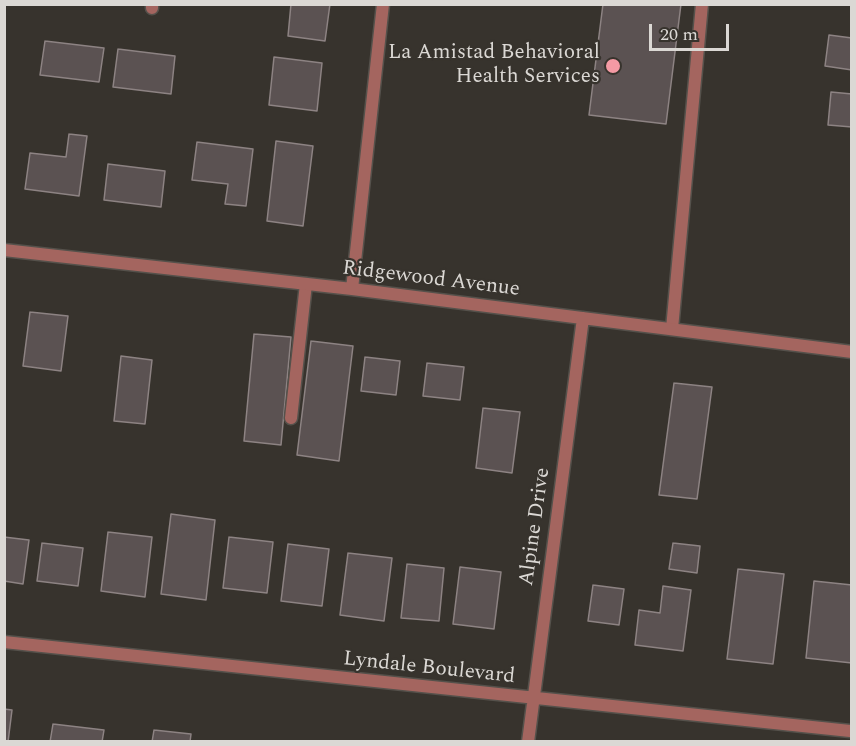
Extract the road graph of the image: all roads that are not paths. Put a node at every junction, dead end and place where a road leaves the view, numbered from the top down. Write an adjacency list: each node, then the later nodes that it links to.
1 (383, 4): 5 (street)
2 (702, 4): 7 (street)
3 (4, 250): 4 (street, Ridgewood Avenue)
4 (306, 284): 5 (street, Ridgewood Avenue); 9 (street)
5 (352, 290): 6 (street, Ridgewood Avenue)
6 (583, 318): 7 (street, Ridgewood Avenue); 11 (street, Alpine Drive)
7 (672, 330): 8 (street, Ridgewood Avenue)
8 (852, 352)
9 (291, 418)
10 (4, 642): 11 (street, Lyndale Boulevard)
11 (532, 699): 12 (street, Lyndale Boulevard); 13 (street, Alpine Drive)
12 (850, 731)
13 (528, 741)

